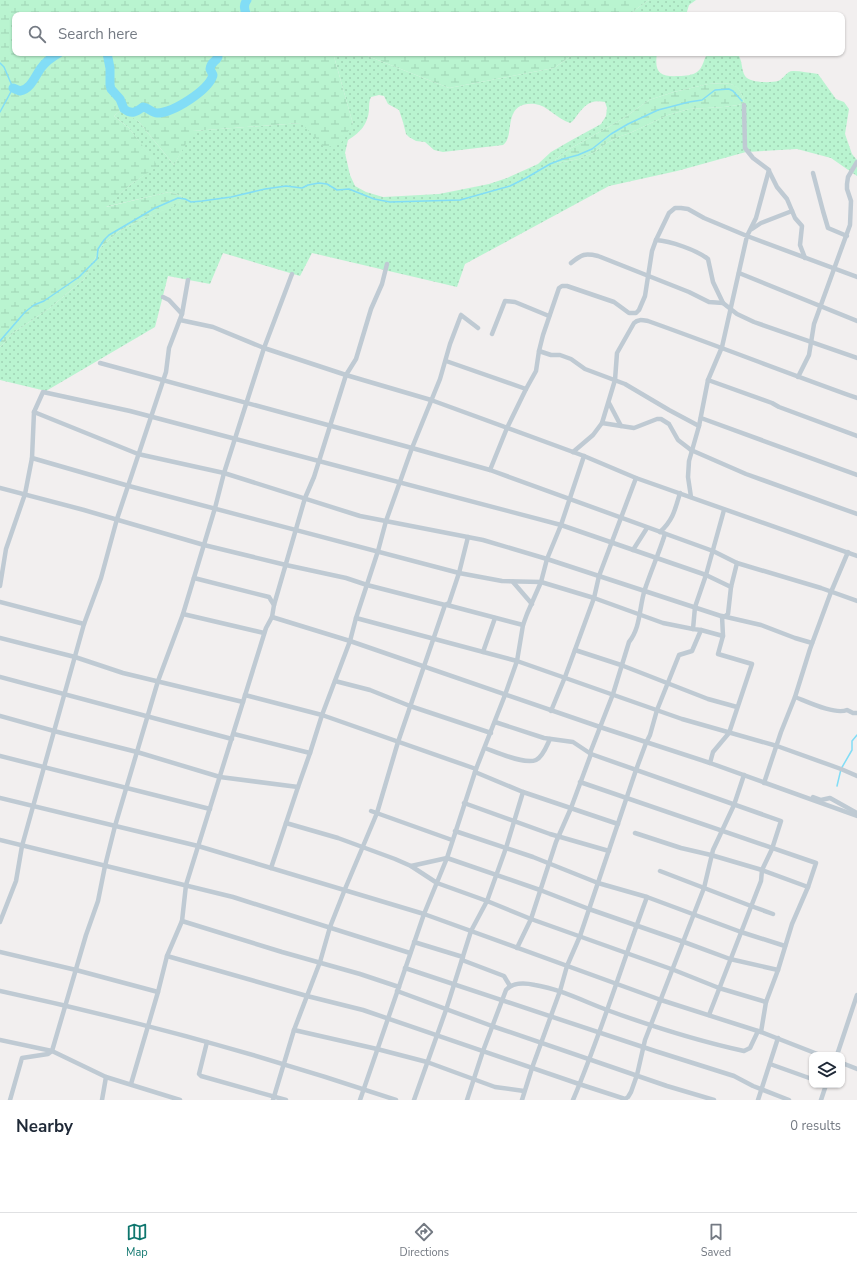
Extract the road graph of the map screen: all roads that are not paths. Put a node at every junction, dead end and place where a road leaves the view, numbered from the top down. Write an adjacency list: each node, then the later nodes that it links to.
1 (744, 105): 3 (street)
2 (857, 162): 8 (street)
3 (768, 171): 5 (street); 6 (street)
4 (813, 173): 8 (street)
5 (792, 211): 6 (street); 10 (street)
6 (752, 229): 7 (street)
7 (747, 236): 9 (street); 10 (street); 14 (street)
8 (847, 236): 13 (street)
9 (656, 240): 16 (street); 20 (street)
10 (805, 258): 13 (street)
11 (572, 263): 16 (street)
12 (387, 264): 40 (street)
13 (835, 270): 17 (street); 21 (street)
14 (739, 273): 21 (street); 22 (street)
15 (292, 274): 35 (street)
16 (648, 276): 20 (street); 23 (street)
17 (857, 278)
18 (188, 280): 24 (street)
19 (163, 297): 24 (street)
20 (723, 303): 22 (street)
21 (821, 307): 29 (street); 33 (street)
22 (730, 309): 33 (street); 34 (street)
23 (638, 311): 25 (street); 28 (street)
24 (182, 314): 27 (street)
25 (633, 314): 26 (street); 30 (street)
26 (549, 316): 32 (street); 36 (street)
27 (180, 320): 35 (street); 42 (street)
28 (648, 321): 30 (street); 34 (street)
29 (857, 321)
30 (634, 323): 43 (street)
31 (478, 328): 38 (street)
32 (492, 334)
33 (812, 342): 37 (street); 41 (street)
34 (722, 347): 41 (street); 44 (street)
35 (264, 348): 40 (street); 48 (street)
36 (538, 351): 43 (street); 45 (street)
37 (857, 358)
38 (446, 361): 45 (street); 47 (street)
39 (100, 363): 42 (street)
40 (346, 375): 47 (street); 54 (street)
41 (798, 377): 46 (street)
42 (162, 380): 48 (street); 51 (street)
43 (615, 380): 49 (street); 56 (street)
44 (708, 380): 52 (street); 58 (street)
45 (526, 389): 57 (street)
46 (857, 398)
47 (431, 400): 57 (street); 60 (street)
48 (247, 403): 54 (street); 59 (street)
49 (608, 403): 53 (street); 55 (street)
50 (34, 412): 51 (street); 63 (street); 65 (street)
51 (151, 417): 59 (street); 63 (street)
52 (701, 418): 56 (street); 69 (street)
53 (602, 423): 55 (street); 62 (street)
54 (330, 426): 60 (street); 66 (street)
55 (621, 426): 61 (street)
56 (699, 426): 61 (street)
57 (507, 428): 62 (street); 67 (street)
58 (857, 436)
59 (235, 440): 66 (street); 68 (street)
60 (412, 448): 67 (street); 71 (street)
61 (691, 450): 76 (street); 81 (street)
62 (573, 452): 64 (street)
63 (138, 454): 68 (street); 72 (street)
64 (584, 456): 70 (street); 78 (street)
65 (32, 458): 72 (street); 75 (street)
66 (319, 461): 71 (street); 77 (street)
67 (490, 470): 78 (street)
68 (224, 473): 77 (street); 79 (street)
69 (857, 475)
70 (636, 478): 74 (street); 82 (street)
71 (400, 483): 84 (street); 85 (street)
72 (129, 486): 79 (street); 83 (street)
73 (0, 488): 75 (street)
74 (680, 493): 76 (street); 88 (street)
75 (25, 494): 83 (street); 108 (street)
76 (691, 497): 80 (street)
77 (304, 498): 84 (street); 87 (street)
78 (570, 498): 82 (street); 85 (street)
79 (215, 508): 87 (street); 91 (street)
80 (724, 510): 94 (street); 95 (street)
81 (857, 514)
82 (621, 518): 86 (street); 90 (street)
83 (117, 519): 91 (street); 125 (street)
84 (386, 521): 89 (street); 93 (street)
85 (561, 525): 90 (street); 98 (street)
86 (647, 528): 88 (street); 92 (street)
87 (296, 529): 93 (street); 100 (street)
88 (663, 533): 94 (street); 97 (street)
89 (468, 537): 98 (street); 101 (street)
90 (612, 543): 92 (street); 103 (street)
91 (204, 545): 100 (street); 104 (street)
92 (633, 550): 97 (street)
93 (378, 551): 101 (street); 107 (street)
94 (713, 551): 99 (street); 102 (street)
95 (848, 552): 96 (street); 111 (street)
96 (857, 556)
97 (657, 558): 102 (street); 110 (street)
98 (547, 559): 103 (street); 106 (street)
99 (737, 563): 109 (street); 111 (street)
100 (286, 565): 107 (street); 117 (street)
101 (459, 573): 105 (street); 116 (street)
102 (706, 575): 109 (street); 118 (street)
103 (599, 576): 110 (street); 112 (street)
104 (194, 578): 117 (street); 119 (street)
105 (513, 582): 106 (street); 115 (street)
106 (541, 582): 112 (street); 115 (street)
107 (367, 585): 116 (street); 123 (street)
108 (0, 586)
109 (731, 587): 121 (street)
110 (644, 590): 118 (street); 120 (street)
111 (831, 592): 114 (street); 134 (street)
112 (594, 598): 120 (street); 135 (street)
113 (0, 602): 125 (street)
114 (857, 602)
115 (532, 604): 126 (street)
116 (446, 605): 124 (street); 132 (street)
117 (274, 606): 122 (street)
118 (695, 607): 121 (street); 127 (street)
119 (183, 614): 129 (street); 143 (street)
120 (640, 614): 127 (street); 139 (street)
121 (722, 616): 130 (street); 134 (street)
122 (272, 617): 129 (street); 133 (street)
123 (356, 618): 132 (street); 133 (street)
124 (495, 618): 126 (street); 136 (street)
125 (84, 624): 137 (street)
126 (524, 625): 138 (street)
127 (693, 628): 128 (street)
128 (701, 630): 130 (street); 145 (street)
129 (264, 633): 148 (street)
130 (723, 636): 153 (street)
131 (0, 638): 137 (street)
132 (433, 639): 136 (street); 140 (street)
133 (350, 641): 140 (street); 144 (street)
134 (812, 643): 150 (street)
135 (575, 650): 139 (street); 142 (street)
136 (483, 652): 138 (street)
137 (75, 657): 143 (street); 146 (street)
138 (517, 661): 142 (street); 149 (street)
139 (621, 665): 145 (street); 147 (street)
140 (424, 667): 149 (street); 152 (street)
141 (0, 677): 146 (street)
142 (565, 677): 147 (street); 155 (street)
143 (158, 681): 151 (street); 159 (street)
144 (336, 681): 152 (street); 157 (street)
145 (667, 683): 153 (street); 154 (street)
146 (64, 694): 159 (street); 162 (street)
147 (612, 694): 154 (street); 161 (street)
148 (245, 695): 151 (street); 157 (street)
149 (506, 695): 155 (street); 160 (street)
150 (795, 697): 156 (street); 169 (street)
151 (243, 702): 165 (street)
152 (410, 706): 163 (street); 167 (street)
153 (737, 707): 164 (street)
154 (657, 710): 164 (street); 168 (street)
155 (551, 711): 161 (street)
156 (857, 713)
157 (322, 715): 167 (street); 172 (street)
158 (0, 716): 162 (street)
159 (149, 717): 165 (street); 171 (street)
160 (495, 722): 163 (street); 166 (street)
161 (600, 727): 168 (street); 173 (street)
162 (54, 732): 171 (street); 176 (street)
163 (491, 733): 170 (street)
164 (730, 733): 169 (street); 175 (street)
165 (233, 737): 172 (street); 181 (street)
166 (550, 739): 170 (street); 173 (street)
167 (398, 742): 177 (street); 195 (street)
168 (646, 743): 175 (street); 178 (street)
169 (777, 746): 180 (street); 183 (street)
170 (485, 748): 177 (street)
171 (137, 752): 181 (street); 185 (street)
172 (310, 753): 184 (street)
173 (590, 753): 178 (street); 182 (street)
174 (0, 756): 176 (street)
175 (710, 763): 179 (street)
176 (44, 768): 185 (street); 191 (street)
177 (475, 770): 186 (street); 189 (street)
178 (636, 770): 187 (street); 190 (street)
179 (744, 775): 183 (street); 190 (street)
180 (857, 776)
181 (220, 777): 184 (street); 193 (street)
182 (580, 782): 187 (street); 192 (street)
183 (764, 783): 196 (street); 197 (street)
184 (298, 787): 199 (street)
185 (126, 788): 193 (street); 201 (street)
186 (523, 792): 192 (street); 198 (street)
187 (627, 797): 200 (street); 202 (street)
188 (0, 798): 191 (street)
189 (464, 804): 198 (street); 203 (street)
190 (734, 805): 202 (street); 212 (street)
191 (33, 806): 201 (street); 208 (street)
192 (571, 808): 200 (street); 205 (street)
193 (210, 809): 209 (street)
194 (371, 811): 195 (street)
195 (377, 813): 207 (street); 210 (street)
196 (857, 813)
197 (857, 816)
198 (514, 820): 205 (street); 211 (street)
199 (286, 823): 210 (street); 219 (street)
200 (618, 824): 213 (street)
201 (115, 826): 209 (street); 217 (street)
202 (723, 831): 212 (street); 214 (street)
203 (455, 832): 207 (street); 211 (street)
204 (635, 833): 214 (street)
205 (559, 836): 213 (street); 216 (street)
206 (0, 840): 208 (street)
207 (452, 840): 215 (street)
208 (22, 846): 217 (street); 238 (street)
209 (198, 846): 219 (street); 225 (street)
210 (362, 847): 218 (street); 240 (street)
211 (506, 848): 216 (street); 222 (street)
212 (772, 849): 220 (street); 226 (street)
213 (609, 851): 224 (street)
214 (712, 855): 220 (street); 227 (street)
215 (447, 858): 218 (street); 222 (street); 223 (street)
216 (549, 863): 224 (street); 228 (street)
217 (105, 866): 225 (street); 257 (street)
218 (411, 866): 223 (street)
219 (271, 868): 233 (street)
220 (762, 870): 226 (street); 231 (street)
221 (660, 871): 227 (street)
222 (496, 874): 228 (street); 230 (street)
223 (437, 883): 230 (street); 233 (street)
224 (598, 883): 229 (street); 232 (street)
225 (186, 885): 237 (street); 240 (street)
226 (808, 887): 246 (street)
227 (704, 888): 231 (street); 234 (street)
228 (540, 890): 232 (street); 236 (street)
229 (647, 897): 234 (street); 239 (street)
230 (487, 901): 236 (street); 241 (street)
231 (751, 906): 235 (street); 242 (street)
232 (589, 909): 239 (street); 243 (street)
233 (424, 914): 241 (street); 244 (street)
234 (694, 914): 242 (street); 245 (street)
235 (773, 914)
236 (530, 919): 243 (street); 247 (street)
237 (182, 921): 251 (street); 254 (street)
238 (0, 922)
239 (636, 926): 245 (street); 250 (street)
240 (330, 927): 249 (street); 254 (street)
241 (471, 931): 247 (street); 252 (street)
242 (741, 932): 246 (street); 253 (street)
243 (580, 936): 250 (street); 255 (street)
244 (414, 942): 249 (street); 252 (street)
245 (684, 942): 253 (street); 258 (street)
246 (785, 946): 259 (street)
247 (517, 948): 255 (street)
248 (0, 952): 257 (street)
249 (410, 953): 256 (street)
250 (627, 953): 258 (street); 260 (street)
251 (167, 956): 267 (street); 269 (street)
252 (463, 959): 261 (street); 262 (street)
253 (730, 959): 259 (street); 263 (street)
254 (320, 962): 264 (street); 269 (street)
255 (567, 966): 260 (street); 266 (street)
256 (405, 968): 261 (street); 264 (street)
257 (76, 970): 267 (street); 273 (street)
258 (674, 970): 263 (street); 270 (street)
259 (778, 970): 272 (street)
260 (616, 983): 270 (street); 275 (street)
261 (454, 985): 271 (street); 274 (street)
262 (510, 986): 266 (street); 271 (street)
263 (719, 988): 272 (street); 276 (street)
264 (398, 989): 274 (street); 278 (street)
265 (0, 991): 273 (street)
266 (560, 991): 275 (street); 277 (street)
267 (158, 992): 280 (street)
268 (857, 995): 295 (street)
269 (307, 996): 278 (street); 282 (street)
270 (661, 1000): 276 (street); 279 (street)
271 (502, 1001): 277 (street); 281 (street)
272 (766, 1002): 283 (street)
273 (64, 1005): 280 (street); 292 (street)
274 (446, 1010): 281 (street); 285 (street)
275 (606, 1010): 279 (street); 284 (street)
276 (709, 1015): 283 (street)
277 (551, 1017): 284 (street); 289 (street)
278 (387, 1018): 285 (street); 291 (street)
279 (652, 1025): 283 (street); 290 (street)
280 (148, 1026): 288 (street); 307 (street)
281 (492, 1026): 289 (street); 293 (street)
282 (294, 1030): 291 (street); 300 (street)
283 (759, 1031): 286 (street)
284 (599, 1033): 290 (street); 296 (street)
285 (437, 1036): 293 (street); 297 (street)
286 (778, 1038): 294 (street); 298 (street)
287 (0, 1040): 292 (street)
288 (207, 1042): 300 (street); 313 (street)
289 (542, 1043): 296 (street); 301 (street)
290 (643, 1047): 303 (street); 311 (street)
291 (377, 1049): 297 (street); 310 (street)
292 (52, 1051): 304 (street); 314 (street)
293 (483, 1051): 301 (street); 306 (street)
294 (813, 1052)
295 (838, 1052)
296 (588, 1058): 303 (street); 308 (street)
297 (428, 1062): 306 (street); 320 (street)
298 (770, 1064): 305 (street); 311 (street)
299 (845, 1064): 302 (street)
300 (283, 1065): 310 (street); 313 (street)
301 (532, 1068): 308 (street); 312 (street)
302 (857, 1069)
303 (637, 1075): 308 (street); 324 (street)
304 (106, 1077): 307 (street); 315 (street)
305 (809, 1078)
306 (474, 1079): 312 (street); 321 (street)
307 (131, 1084): 316 (street)
308 (580, 1084): 323 (street)
309 (825, 1088): 327 (street)
310 (363, 1089): 318 (street); 319 (street)
311 (762, 1090): 325 (street); 326 (street)
312 (524, 1091): 322 (street)
313 (273, 1098): 317 (street)
314 (10, 1100)
315 (102, 1100)
316 (180, 1100)
317 (286, 1100)
318 (360, 1100)
319 (396, 1100)
320 (414, 1100)
321 (466, 1100)
322 (522, 1100)
323 (573, 1100)
324 (714, 1100)
325 (758, 1100)
326 (790, 1100)
327 (821, 1100)

